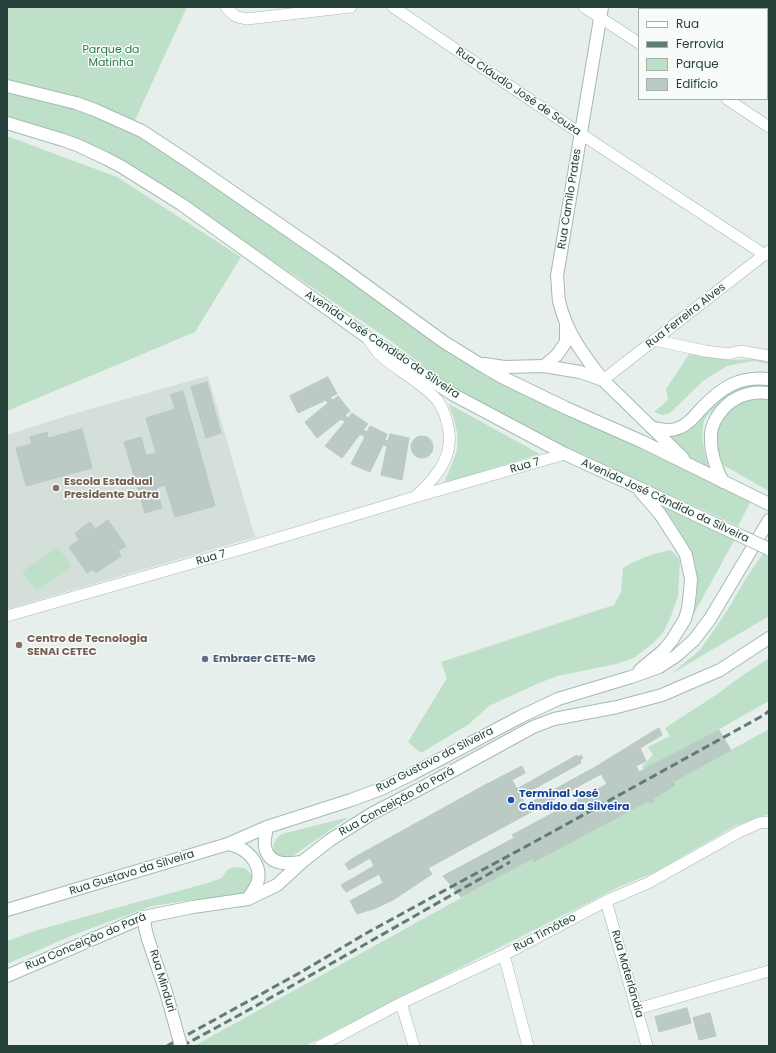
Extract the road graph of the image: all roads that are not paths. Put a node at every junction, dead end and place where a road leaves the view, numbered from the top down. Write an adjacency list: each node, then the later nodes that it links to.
1 (226, 7): 2 (street)
2 (351, 7)
3 (393, 7): 11 (street, Rua Cláudio José de Souza)
4 (584, 7): 5 (street)
5 (601, 13): 6 (street); 11 (main road, Rua Camilo Prates)
6 (638, 42)
7 (7, 86): 17 (main road)
8 (728, 100): 10 (street)
9 (7, 123): 14 (main road, Avenida José Cândido da Silveira)
10 (769, 127)
11 (581, 134): 12 (street, Rua Cláudio José de Souza); 13 (main road, Rua Camilo Prates)
12 (767, 253): 15 (street, Rua Ferreira Alves)
13 (566, 323): 18 (main road); 20 (main road, Rua Camilo Prates)
14 (366, 337): 23 (main road, Avenida José Cândido da Silveira); 25 (street, Rua 7)
15 (654, 340): 16 (street); 20 (street, Rua Ferreira Alves)
16 (769, 356)
17 (478, 363): 18 (main road); 24 (main road)
18 (544, 366): 20 (main road)
19 (769, 379): 22 (main road)
20 (603, 380): 22 (main road, Rua Camilo Prates)
21 (769, 393): 26 (main road)
22 (651, 427): 24 (main road, Rua Camilo Prates)
23 (565, 454): 27 (main road, Avenida José Cândido da Silveira); 28 (street, Rua 7)
24 (693, 467): 26 (main road)
25 (438, 472): 28 (street); 29 (street, Rua 7)
26 (727, 484): 30 (main road)
27 (636, 487): 32 (main road, Avenida José Cândido da Silveira, bridge); 35 (main road)
28 (443, 489): 29 (street, Rua 7)
29 (415, 497): 33 (street, Rua 7)
30 (769, 504)
31 (769, 520): 35 (main road, Rua Gustavo da Silveira)
32 (769, 549)
33 (7, 616)
34 (769, 638): 39 (main road, Rua Conceição do Pará)
35 (631, 677): 37 (main road, Rua Gustavo da Silveira)
36 (769, 822): 41 (street, Rua Timóteo)
37 (267, 827): 38 (main road, Rua Gustavo da Silveira); 39 (main road)
38 (228, 844): 40 (main road); 42 (main road, Rua Gustavo da Silveira)
39 (302, 862): 40 (main road, Rua Conceição do Pará)
40 (248, 899): 43 (main road, Rua Conceição do Pará)
41 (606, 901): 44 (street, Rua Timóteo); 48 (street, Rua Materlândia)
42 (7, 910)
43 (144, 916): 46 (main road, Rua Conceição do Pará); 49 (main road, Rua Minduri, bridge)
44 (504, 955): 47 (street, Rua Timóteo); 52 (street)
45 (769, 971): 48 (street)
46 (7, 976)
47 (402, 1003): 50 (street, Rua Timóteo); 51 (street)
48 (637, 1009): 53 (street, Rua Materlândia)
49 (182, 1046)
50 (320, 1046)
51 (414, 1046)
52 (528, 1046)
53 (647, 1046)

